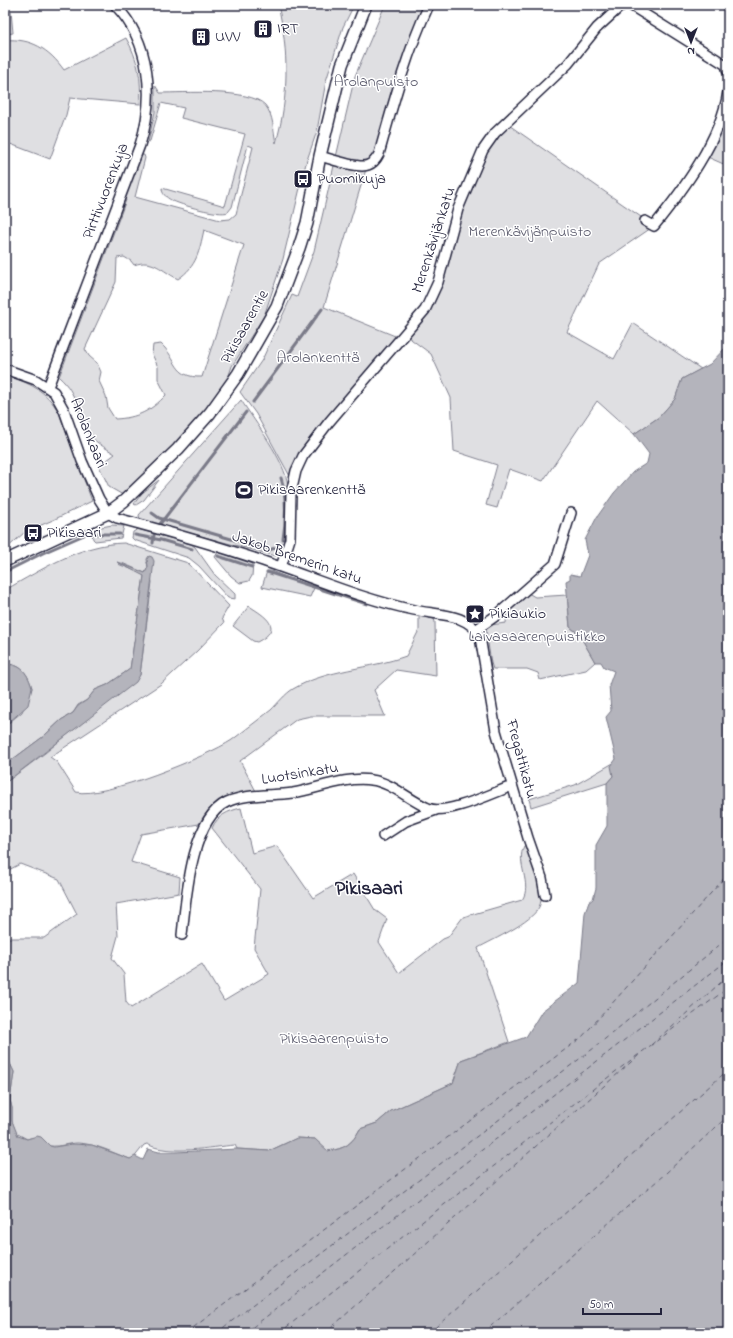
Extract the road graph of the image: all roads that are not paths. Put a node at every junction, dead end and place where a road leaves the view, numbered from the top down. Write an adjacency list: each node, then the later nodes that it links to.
1 (115, 5): 11 (street, Pirttivuorenkuja)
2 (366, 5): 8 (street, Pikisaarentie)
3 (429, 5): 8 (street)
4 (622, 5): 15 (street, Merenkävijänkatu)
5 (630, 5): 6 (street)
6 (728, 72)
7 (728, 92): 9 (street)
8 (320, 156): 12 (street, Pikisaarentie)
9 (645, 220)
10 (5, 368): 11 (street, Arolankaari)
11 (48, 386): 12 (street, Arolankaari)
12 (108, 513): 14 (street, Pikisaarentie); 15 (street, Jakob Bremerin katu)
13 (571, 513): 16 (street)
14 (5, 561)
15 (280, 567): 16 (street, Jakob Bremerin katu)
16 (477, 629): 17 (street, Fregattikatu)
17 (512, 786): 18 (street); 20 (street, Fregattikatu)
18 (439, 810): 19 (street); 21 (street, Luotsinkatu)
19 (383, 836)
20 (545, 896)
21 (182, 935)

